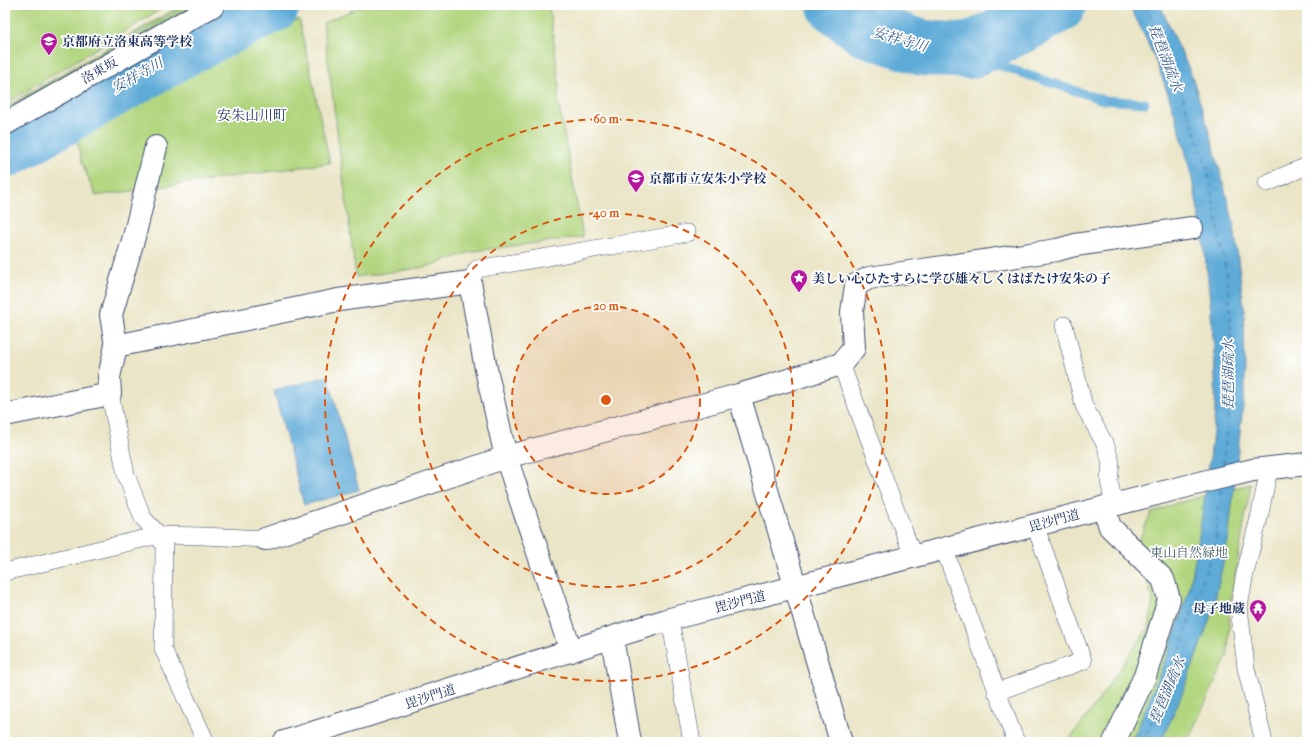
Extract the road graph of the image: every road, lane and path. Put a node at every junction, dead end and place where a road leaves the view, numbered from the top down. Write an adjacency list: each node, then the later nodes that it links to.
1 (214, 5): 2 (street, 洛東坂)
2 (5, 124)
3 (156, 147): 10 (street)
4 (1307, 166): 5 (lane)
5 (1267, 183)
6 (1192, 228): 11 (street)
7 (687, 233): 8 (lane)
8 (470, 282): 10 (street); 15 (street)
9 (1064, 325): 18 (lane)
10 (116, 346): 12 (street)
11 (841, 364): 13 (street); 23 (lane)
12 (110, 394): 14 (street); 20 (lane)
13 (739, 395): 15 (street); 25 (street)
14 (5, 415)
15 (506, 457): 21 (street); 28 (street)
16 (1307, 464): 17 (street, 毘沙門道)
17 (1261, 470): 18 (street, 毘沙門道); 37 (lane)
18 (1109, 506): 19 (street, 毘沙門道); 36 (street)
19 (1035, 525): 22 (street, 毘沙門道); 29 (lane)
20 (159, 535): 21 (lane); 24 (lane); 30 (lane)
21 (265, 539)
22 (944, 549): 23 (street, 毘沙門道); 29 (lane)
23 (913, 556): 25 (street, 毘沙門道)
24 (5, 572)
25 (795, 587): 26 (street, 毘沙門道); 34 (street)
26 (670, 619): 27 (street, 毘沙門道); 33 (lane)
27 (612, 638): 28 (street, 毘沙門道); 32 (street)
28 (571, 651): 31 (street, 毘沙門道)
29 (996, 692): 35 (lane)
30 (206, 742)
31 (284, 742)
32 (630, 742)
33 (692, 742)
34 (841, 742)
35 (1016, 742)
36 (1114, 742)
37 (1264, 742)

